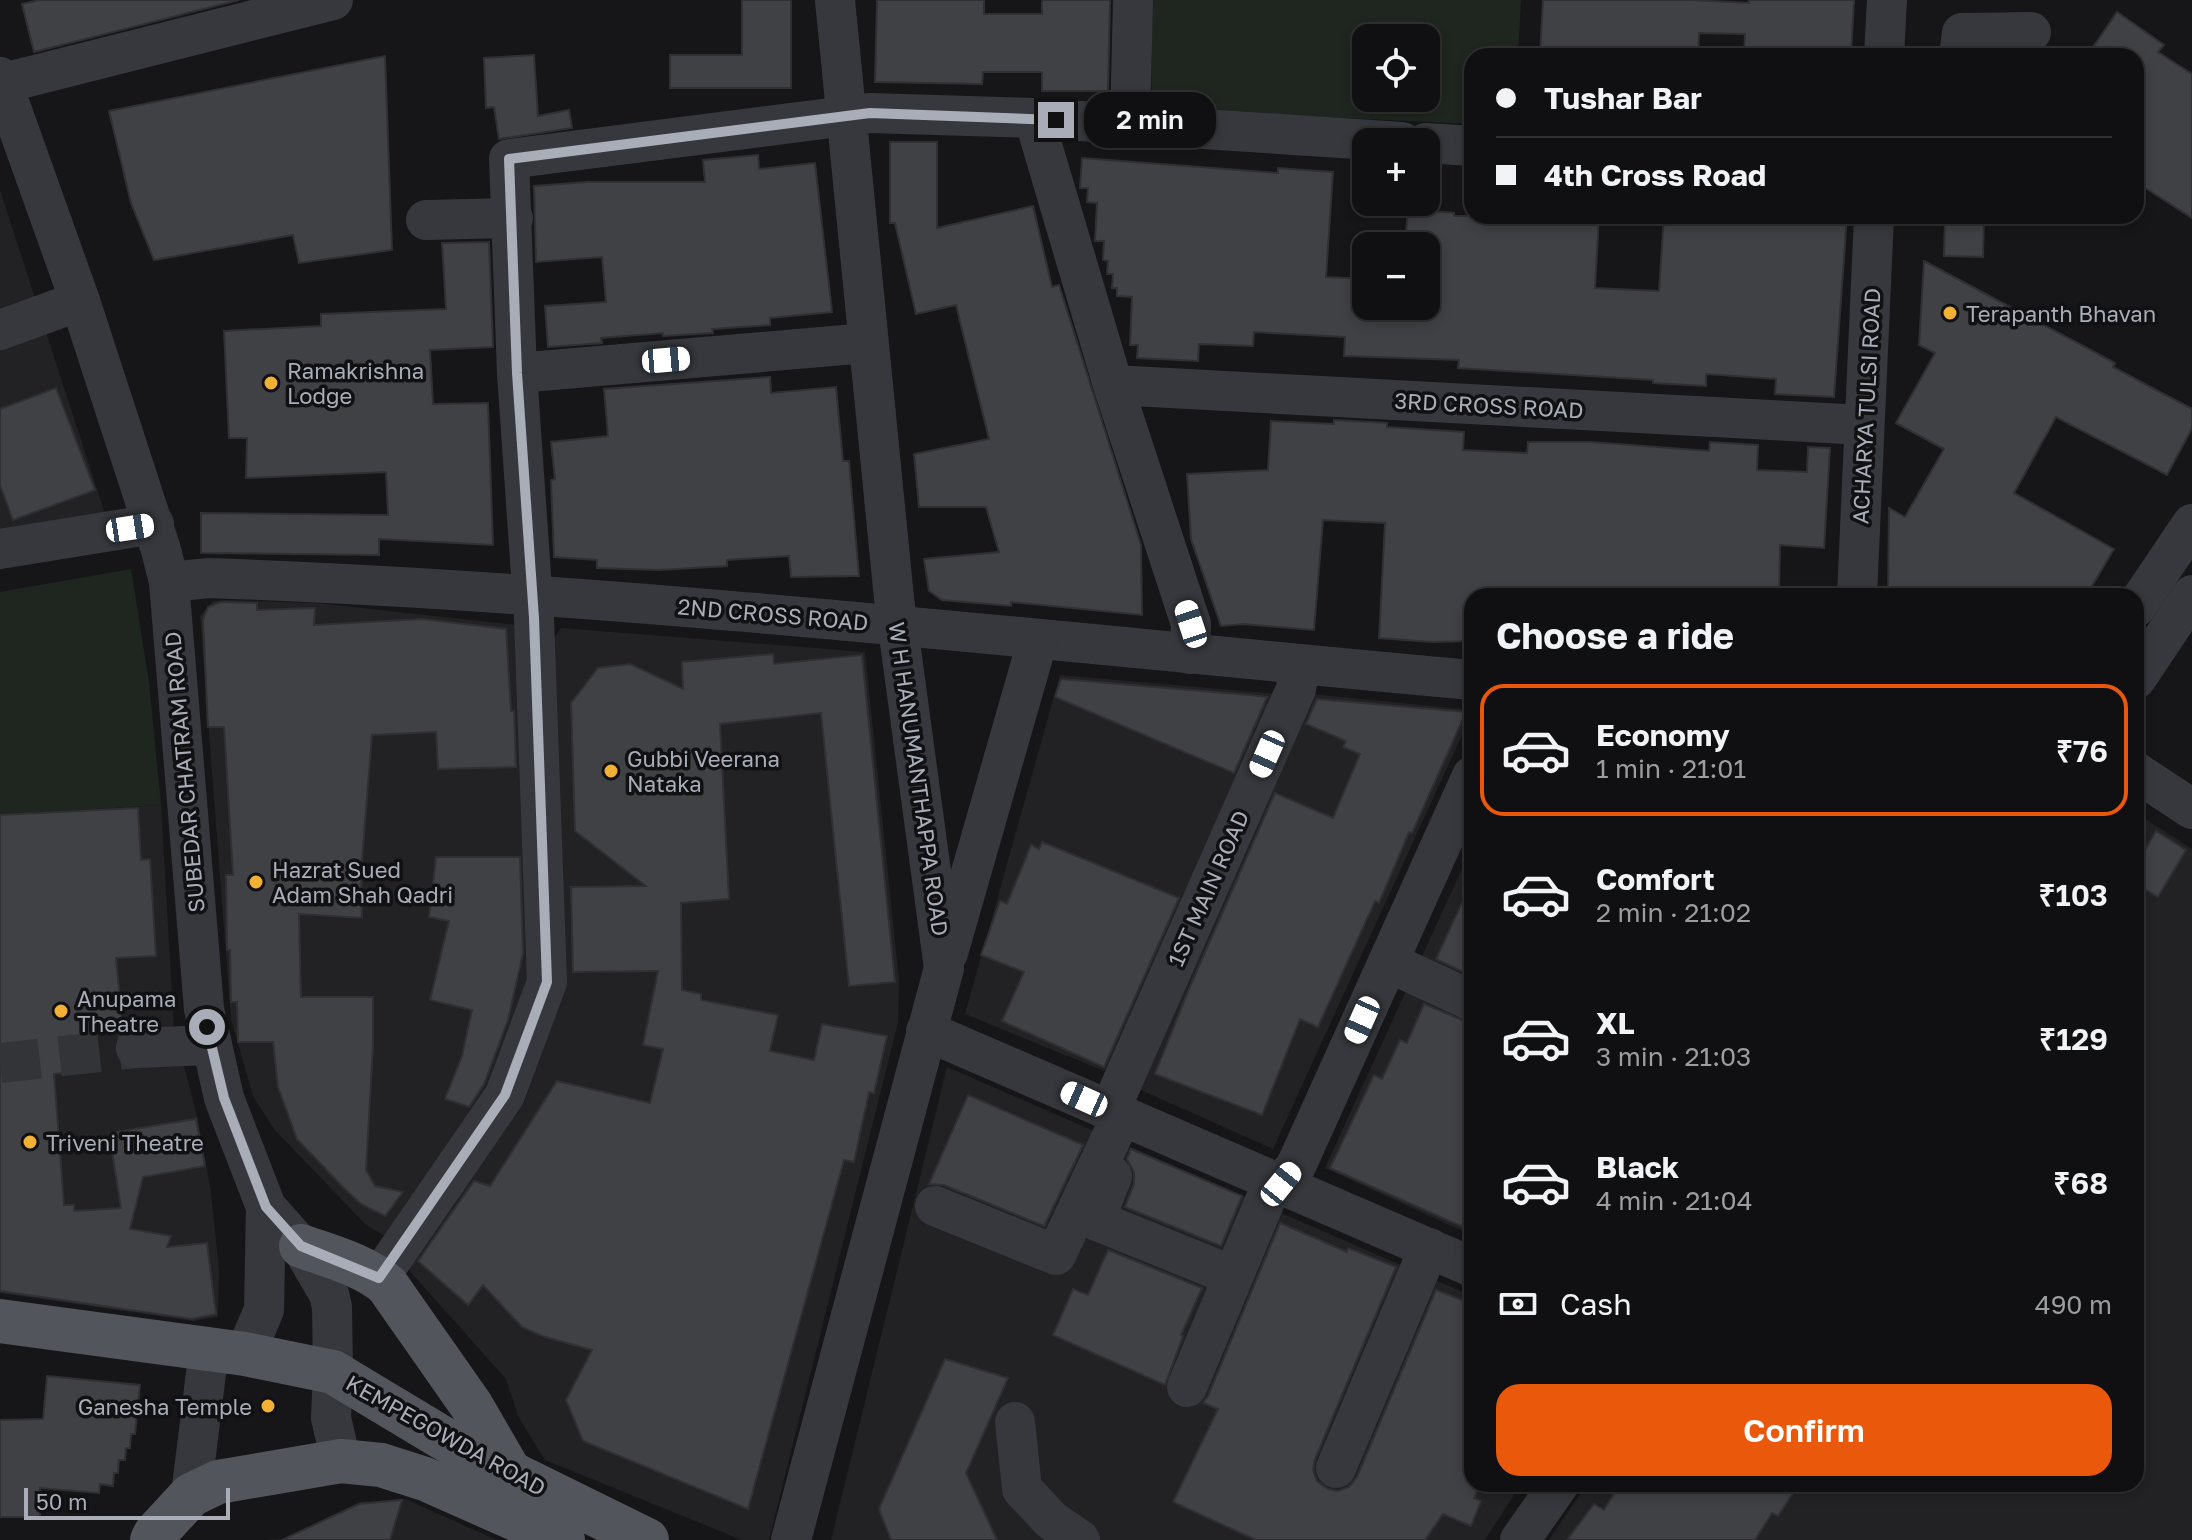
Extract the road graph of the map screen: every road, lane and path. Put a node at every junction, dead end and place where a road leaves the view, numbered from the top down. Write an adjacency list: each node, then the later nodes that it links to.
1 (333, 0): 8 (street)
2 (835, 0): 9 (street, W H HANUMANTHAPPA ROAD)
3 (1133, 0): 11 (street)
4 (1887, 0): 6 (street)
5 (2031, 32): 7 (street)
6 (1884, 48)
7 (1960, 48)
8 (1, 82): 18 (street, SUBEDAR CHATRAM ROAD)
9 (847, 114): 10 (street); 15 (street); 20 (street, W H HANUMANTHAPPA ROAD)
10 (1034, 118): 11 (street); 22 (street)
11 (1130, 125): 12 (street)
12 (1352, 139)
13 (1440, 144): 14 (street)
14 (1464, 145)
15 (513, 218): 16 (street); 21 (street)
16 (426, 220)
17 (1874, 224): 23 (street, ACHARYA TULSI ROAD)
18 (80, 301): 19 (street); 24 (street, SUBEDAR CHATRAM ROAD)
19 (0, 330)
20 (867, 343): 21 (street); 32 (street, W H HANUMANTHAPPA ROAD)
21 (517, 373): 29 (street)
22 (1113, 385): 23 (street, 3RD CROSS ROAD); 34 (street)
23 (1864, 425): 28 (street, ACHARYA TULSI ROAD)
24 (154, 524): 26 (street); 27 (street, SUBEDAR CHATRAM ROAD)
25 (2192, 524): 30 (street)
26 (0, 549)
27 (169, 582): 29 (street, 2ND CROSS ROAD); 45 (street, SUBEDAR CHATRAM ROAD)
28 (1857, 588)
29 (532, 593): 32 (street, 2ND CROSS ROAD); 55 (street)
30 (2144, 595)
31 (2192, 595): 36 (street)
32 (898, 625): 33 (street, 2ND CROSS ROAD); 42 (street, W H HANUMANTHAPPA ROAD)
33 (1038, 639): 34 (street, 2ND CROSS ROAD); 42 (street)
34 (1190, 654): 35 (street, 2ND CROSS ROAD)
35 (1299, 664): 37 (street, 2ND CROSS ROAD); 47 (street, 1ST MAIN ROAD)
36 (2144, 667)
37 (1464, 679)
38 (2144, 777): 40 (street)
39 (1464, 794): 41 (street)
40 (2192, 809)
41 (1388, 962): 43 (street); 48 (street)
42 (944, 968): 44 (street, W H HANUMANTHAPPA ROAD)
43 (1464, 997)
44 (926, 1031): 47 (street); 69 (street, W H HANUMANTHAPPA ROAD)
45 (210, 1045): 46 (street); 50 (street, SUBEDAR CHATRAM ROAD)
46 (136, 1048)
47 (1123, 1116): 48 (street); 49 (street); 54 (street)
48 (1281, 1184): 52 (street); 54 (street)
49 (935, 1206)
50 (266, 1207): 51 (street, SUBEDAR CHATRAM ROAD); 57 (street)
51 (301, 1246): 55 (main road); 58 (street, SUBEDAR CHATRAM ROAD)
52 (1429, 1248): 53 (street); 62 (street)
53 (1464, 1258)
54 (1233, 1276): 59 (street)
55 (379, 1278): 63 (main road)
56 (0, 1321): 57 (main road, KEMPEGOWDA ROAD)
57 (227, 1352): 58 (main road, KEMPEGOWDA ROAD); 65 (street)
58 (333, 1372): 61 (street, SUBEDAR CHATRAM ROAD); 63 (main road, KEMPEGOWDA ROAD)
59 (1187, 1387)
60 (1015, 1422): 70 (street)
61 (341, 1461): 65 (main road, KEMPEGOWDA ROAD); 67 (main road, KEMPEGOWDA ROAD)
62 (1336, 1468)
63 (511, 1474): 68 (main road, KEMPEGOWDA ROAD)
64 (1553, 1492): 71 (street)
65 (191, 1495): 66 (main road)
66 (152, 1540)
67 (563, 1540)
68 (647, 1540)
69 (791, 1540)
70 (1080, 1540)
71 (1520, 1540)

